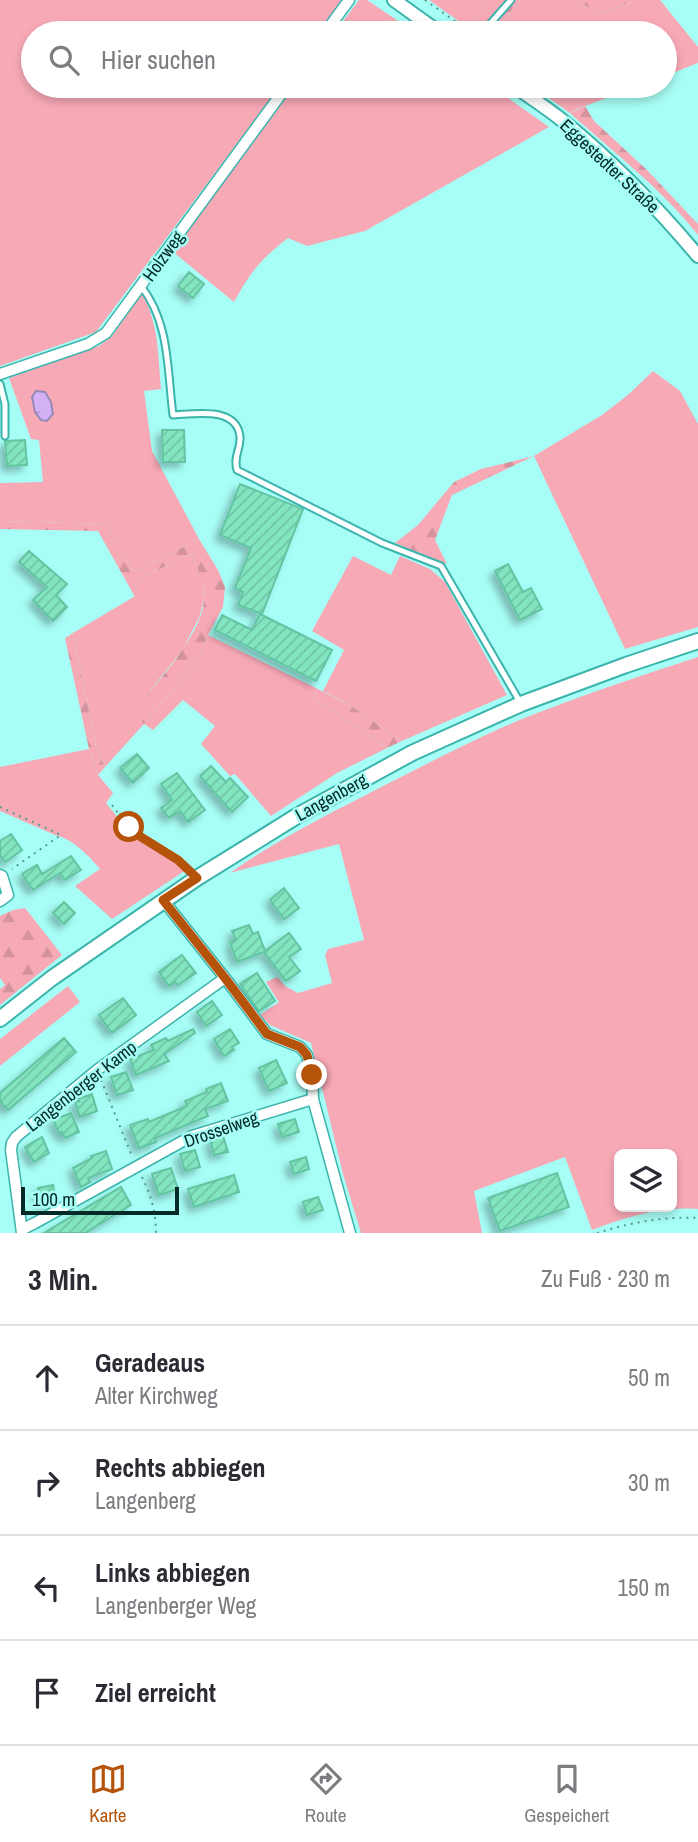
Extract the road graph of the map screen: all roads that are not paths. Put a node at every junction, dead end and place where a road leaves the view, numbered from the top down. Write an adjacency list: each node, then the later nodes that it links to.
1 (349, 0): 4 (street)
2 (394, 0): 5 (street)
3 (510, 0): 6 (lane)
4 (334, 21)
5 (423, 21)
6 (492, 21)
7 (278, 98): 10 (street, Holzweg)
8 (531, 98): 9 (street, Eggestedter Straße)
9 (698, 256)
10 (141, 286): 11 (street, Holzweg); 15 (lane)
11 (0, 374)
12 (0, 384): 13 (lane)
13 (5, 436)
14 (698, 641): 15 (main road, Langenberg)
15 (521, 704): 17 (main road, Langenberg)
16 (1, 875): 18 (street)
17 (163, 900): 19 (street); 20 (main road, Langenberg)
18 (0, 901)
19 (225, 978): 21 (street); 22 (street, Langenberger Kamp)
20 (0, 1019)
21 (313, 1099): 22 (street, Drosselweg); 23 (street)
22 (22, 1231)
23 (350, 1233)

